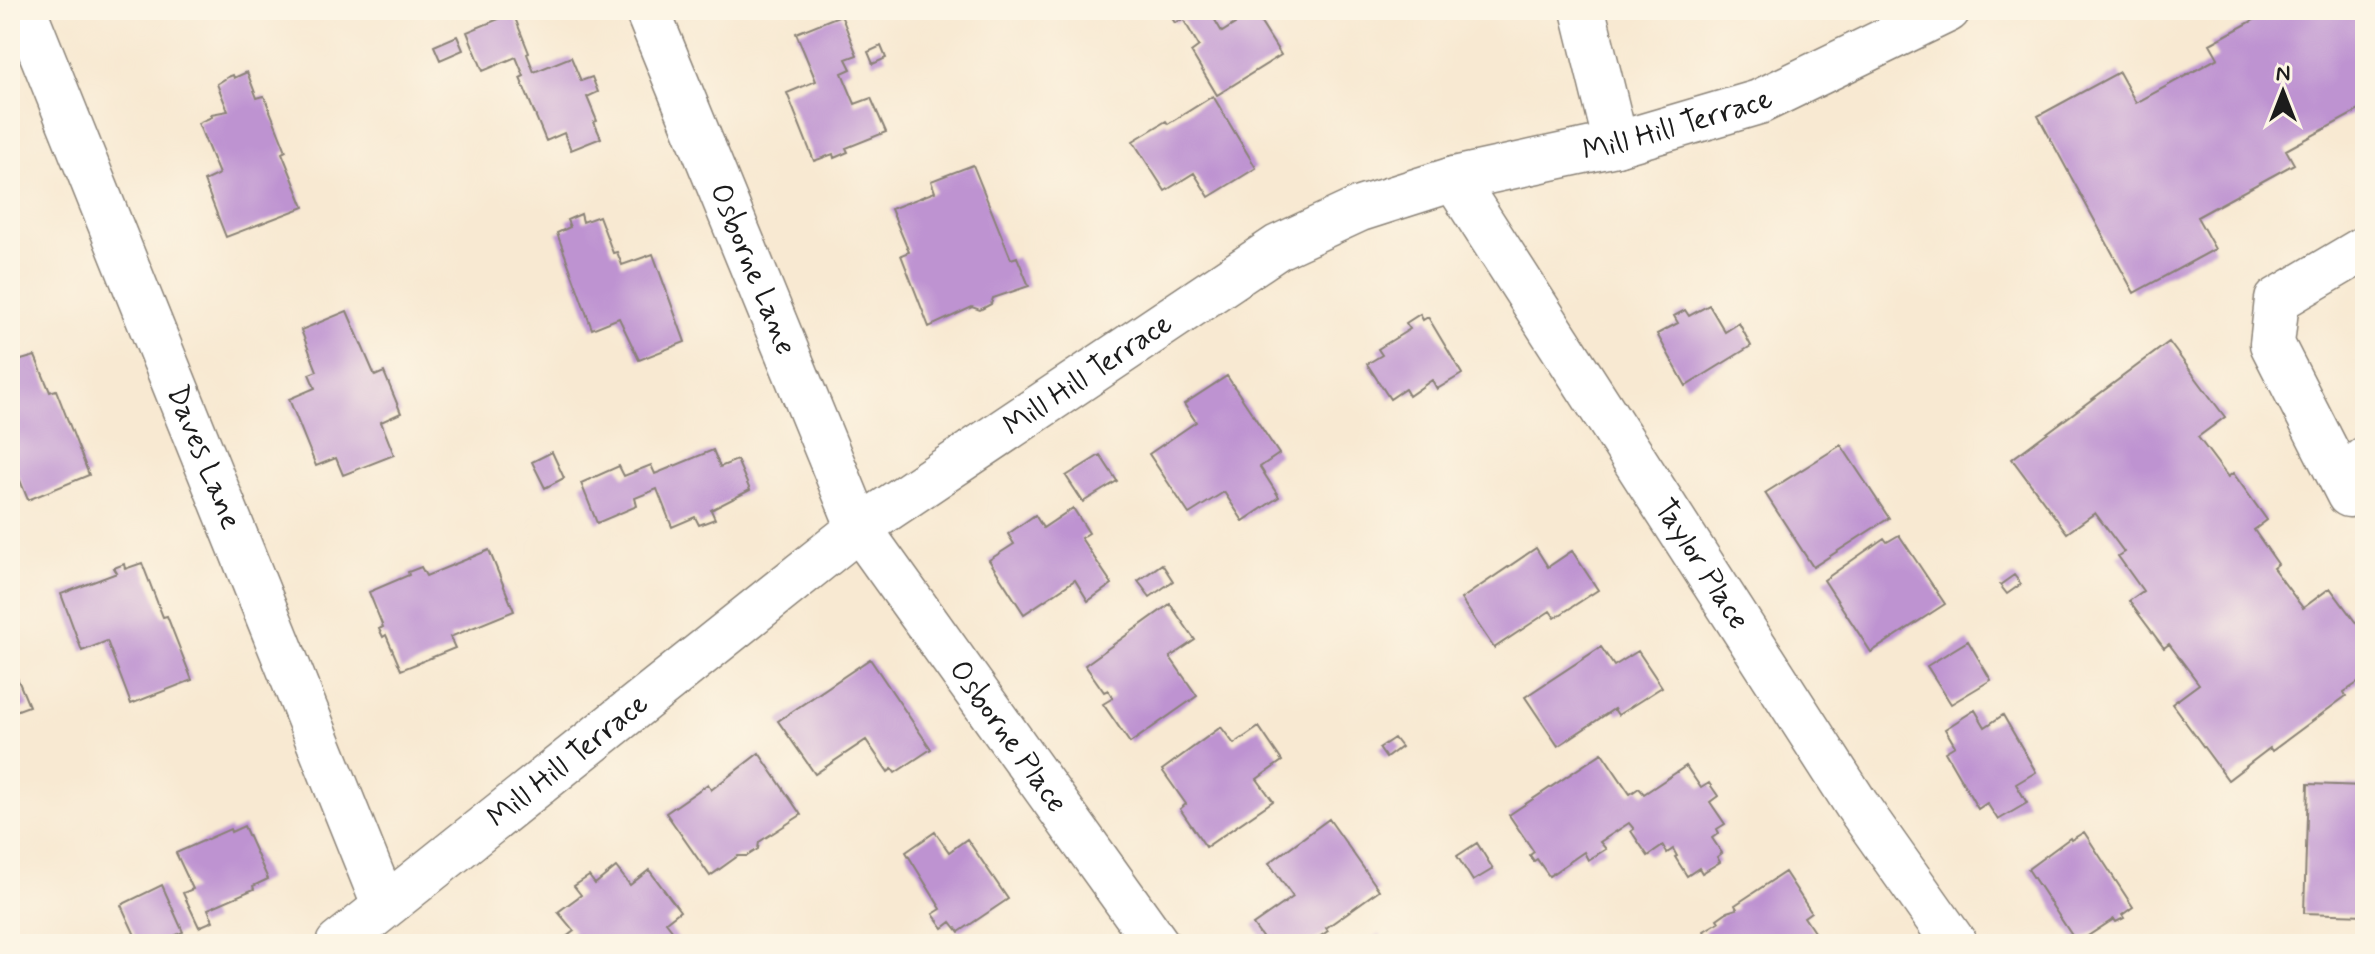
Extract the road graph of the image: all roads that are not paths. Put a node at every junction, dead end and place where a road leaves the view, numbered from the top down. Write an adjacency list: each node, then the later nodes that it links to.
1 (24, 10): 10 (street, Daves Lane)
2 (647, 10): 9 (street, Osborne Lane)
3 (1583, 10): 5 (street)
4 (1948, 10): 5 (street, Mill Hill Terrace)
5 (1616, 144): 6 (street, Mill Hill Terrace)
6 (1454, 179): 9 (street, Mill Hill Terrace); 13 (street, Taylor Place)
7 (2365, 248): 8 (street)
8 (2365, 459)
9 (859, 528): 10 (street, Mill Hill Terrace); 12 (street, Osborne Place)
10 (384, 905): 11 (street, Mill Hill Terrace)
11 (338, 944)
12 (1157, 944)
13 (1955, 944)

